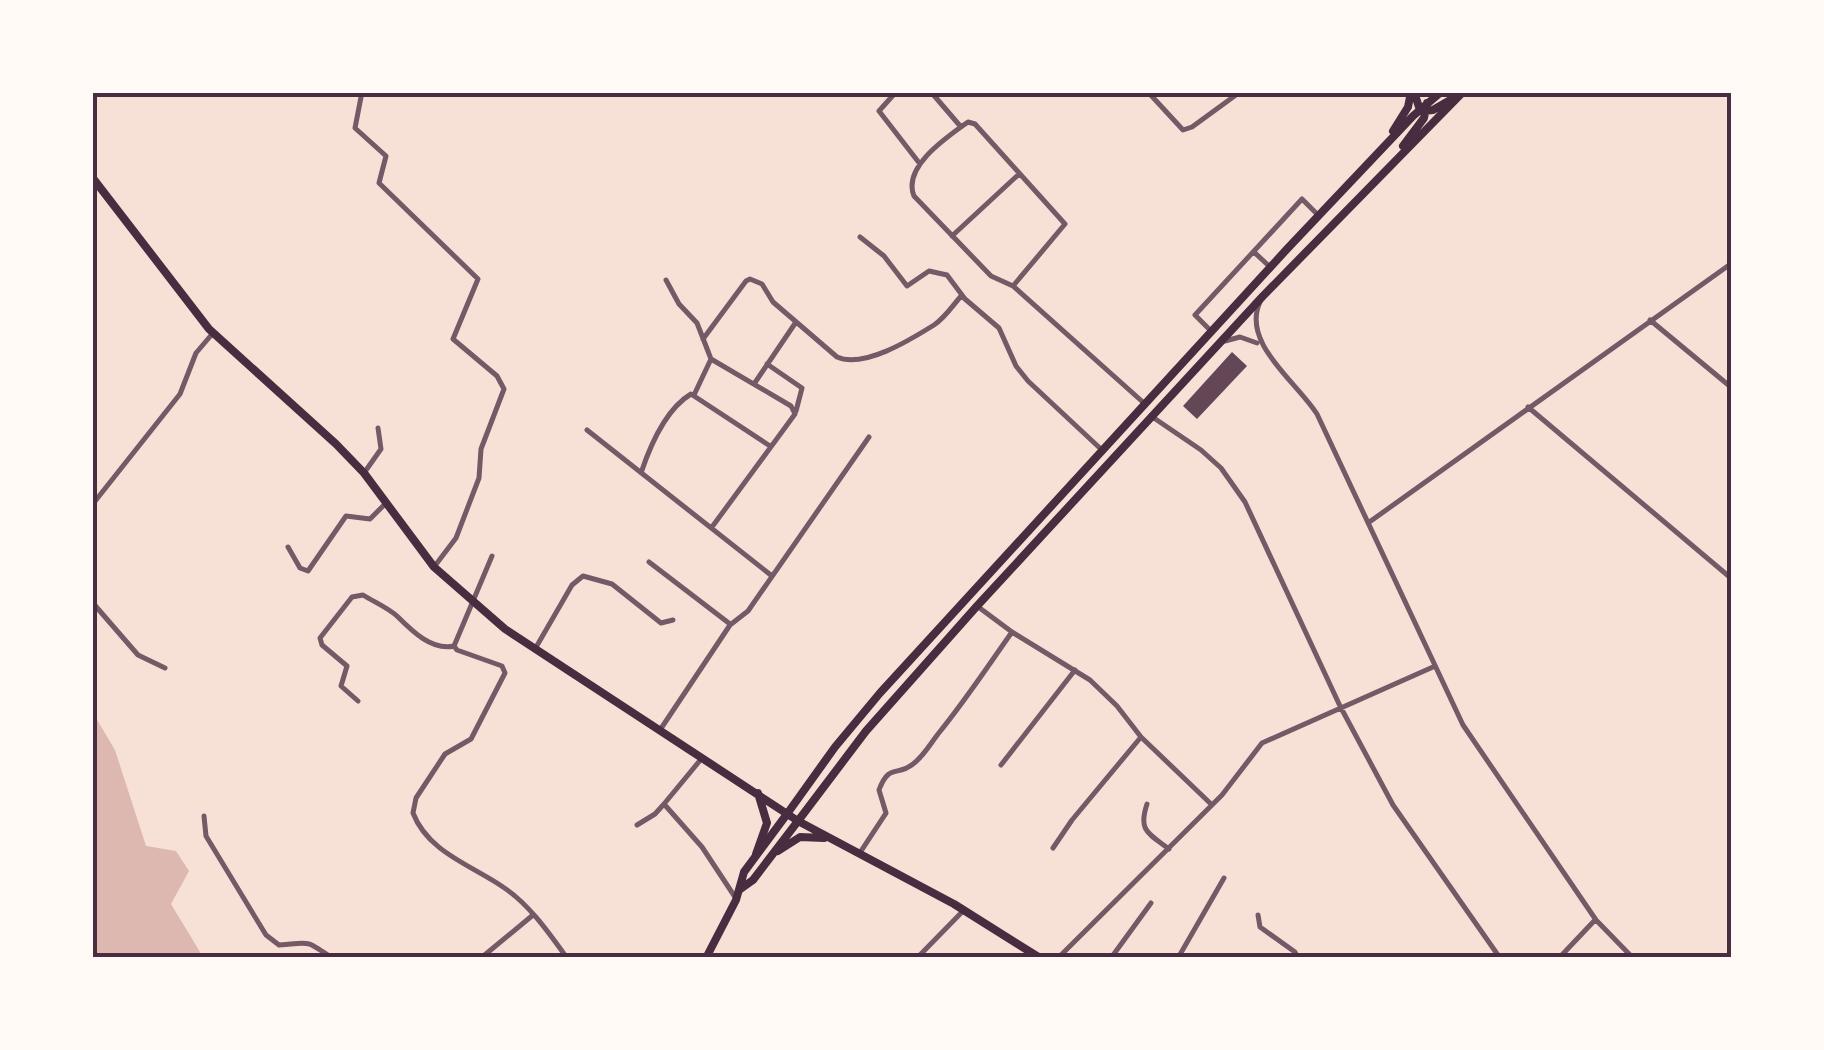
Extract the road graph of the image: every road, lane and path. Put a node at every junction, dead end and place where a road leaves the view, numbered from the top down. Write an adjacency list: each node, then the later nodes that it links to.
1 (362, 92): 57 (street)
2 (896, 92): 13 (street)
3 (932, 92): 11 (street)
4 (1148, 92): 5 (street)
5 (1240, 92)
6 (1413, 92): 10 (main road); 12 (main road)
7 (1425, 92): 10 (main road)
8 (1441, 92): 10 (main road)
9 (1463, 92): 10 (main road); 15 (main road)
10 (1424, 108): 12 (main road); 15 (main road)
11 (960, 127): 13 (street); 14 (street)
12 (1382, 148): 17 (main road)
13 (920, 164): 18 (street)
14 (1019, 174): 18 (street); 24 (street)
15 (1380, 174): 26 (main road)
16 (92, 177): 30 (main road)
17 (1318, 216): 20 (street); 22 (main road)
18 (952, 236): 24 (street)
19 (860, 237): 25 (street)
20 (1254, 252): 22 (street); 29 (street)
21 (1732, 263): 27 (street)
22 (1270, 268): 29 (main road)
23 (666, 280): 31 (street)
24 (1013, 286): 39 (street)
25 (962, 295): 28 (street); 47 (street)
26 (1262, 296): 32 (main road); 33 (street)
27 (1650, 320): 37 (street); 40 (street)
28 (796, 322): 31 (street); 35 (street)
29 (1212, 332): 39 (main road)
30 (213, 333): 48 (main road); 51 (street)
31 (703, 339): 34 (street)
32 (1222, 343): 33 (street); 42 (main road)
33 (1260, 344): 52 (street)
34 (711, 359): 36 (street); 38 (street)
35 (768, 364): 36 (street); 41 (street)
36 (754, 384): 41 (street)
37 (1732, 388)
38 (694, 395): 46 (street); 49 (street)
39 (1146, 404): 47 (main road)
40 (1528, 407): 52 (street); 59 (street)
41 (795, 414): 46 (street)
42 (1152, 416): 62 (main road); 72 (street)
43 (378, 428): 48 (street)
44 (587, 430): 49 (street)
45 (869, 437): 58 (street)
46 (770, 446): 53 (street)
47 (1103, 451): 81 (main road)
48 (364, 473): 50 (main road)
49 (641, 473): 53 (street)
50 (386, 502): 54 (street); 57 (main road)
51 (92, 505)
52 (1368, 524): 68 (street)
53 (712, 527): 58 (street)
54 (288, 548)
55 (492, 556): 61 (street)
56 (649, 562): 64 (street)
57 (434, 567): 61 (main road)
58 (772, 576): 64 (street)
59 (1732, 578)
60 (92, 602): 69 (street)
61 (472, 602): 66 (street); 67 (main road)
62 (977, 606): 65 (street); 83 (main road)
63 (673, 620): 67 (street)
64 (730, 624): 73 (street)
65 (1012, 632): 70 (street); 89 (street)
66 (454, 646): 71 (street); 96 (street)
67 (536, 648): 73 (main road)
68 (1433, 667): 72 (street); 98 (street)
69 (164, 668)
70 (1076, 670): 74 (street); 76 (street)
71 (358, 701)
72 (1340, 706): 80 (street); 111 (street)
73 (660, 730): 75 (main road)
74 (1140, 737): 80 (street); 86 (street)
75 (702, 758): 77 (main road); 78 (street)
76 (1002, 765)
77 (758, 793): 81 (main road); 88 (main road)
78 (664, 804): 84 (street); 93 (street)
79 (1147, 804): 87 (street)
80 (1212, 804): 87 (street)
81 (787, 814): 83 (main road); 88 (main road)
82 (204, 816): 100 (street)
83 (798, 821): 85 (main road); 90 (main road)
84 (637, 824)
85 (828, 839): 89 (main road); 90 (main road)
86 (1053, 848)
87 (1168, 849): 107 (street)
88 (756, 854): 92 (main road)
89 (859, 855): 95 (main road)
90 (769, 858): 92 (main road)
91 (1224, 878): 109 (street)
92 (740, 890): 93 (main road)
93 (736, 900): 103 (main road)
94 (1151, 903): 108 (street)
95 (964, 910): 99 (street); 106 (main road)
96 (532, 915): 101 (street); 102 (street)
97 (1258, 915): 110 (street)
98 (1596, 920): 112 (street); 113 (street)
99 (923, 951): 104 (street); 105 (street)
100 (332, 958)
101 (480, 958)
102 (567, 958)
103 (706, 958)
104 (917, 958)
105 (930, 958)
106 (1040, 958)
107 (1058, 958)
108 (1111, 958)
109 (1178, 958)
110 (1298, 958)
111 (1500, 958)
112 (1559, 958)
113 (1633, 958)

